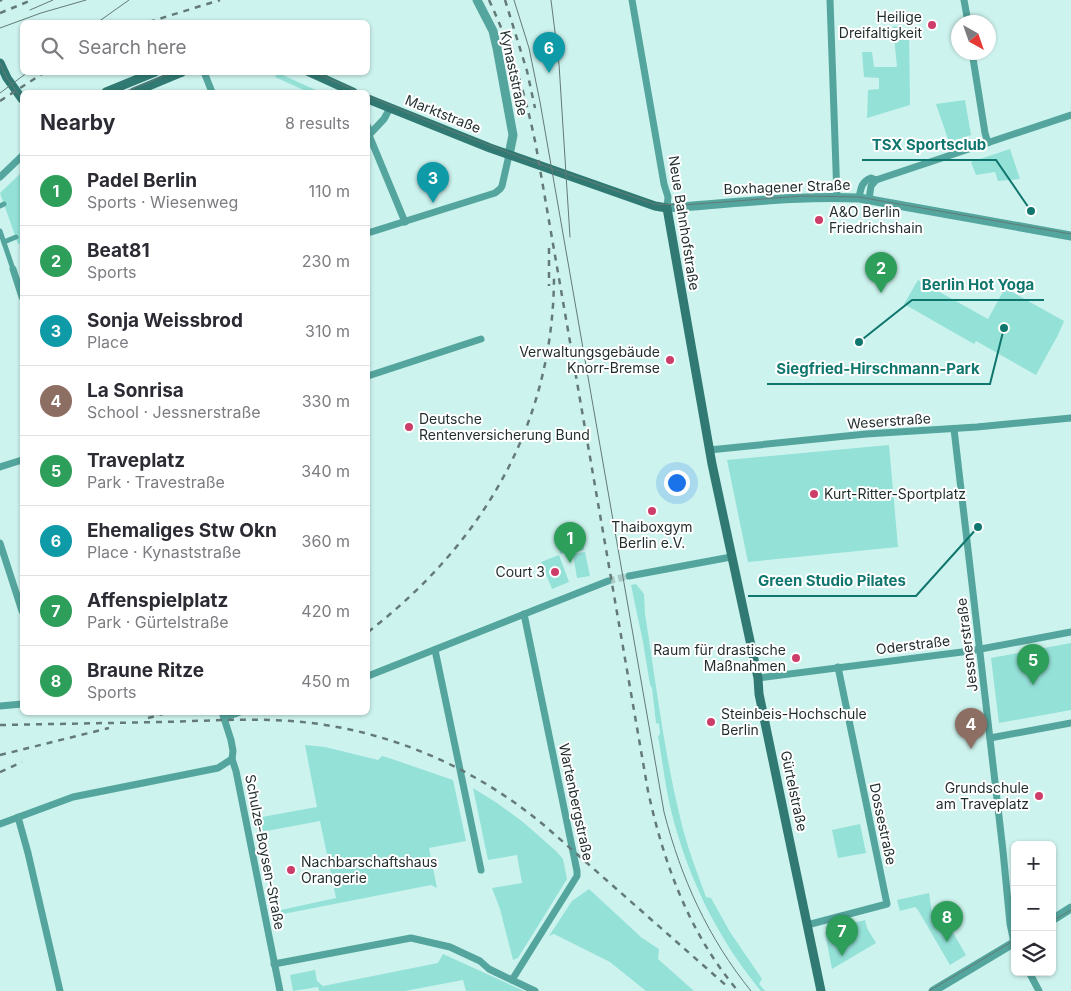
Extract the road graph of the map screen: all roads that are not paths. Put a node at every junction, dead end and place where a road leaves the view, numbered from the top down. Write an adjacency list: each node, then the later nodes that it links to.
1 (477, 0): 23 (street, Kynaststraße)
2 (632, 0): 30 (street, Neue Bahnhofstraße)
3 (830, 0): 27 (street)
4 (964, 0): 5 (street)
5 (967, 15)
6 (973, 60): 22 (street)
7 (0, 63): 16 (main road)
8 (148, 75): 12 (main road)
9 (175, 75): 13 (main road)
10 (205, 75): 14 (street)
11 (316, 75): 15 (main road)
12 (111, 90)
13 (139, 90)
14 (211, 90)
15 (350, 90)
16 (20, 96)
17 (370, 102): 18 (main road, Marktstraße)
18 (390, 108): 20 (street); 23 (main road, Marktstraße)
19 (1071, 115): 22 (street)
20 (370, 134)
21 (370, 137): 31 (street)
22 (988, 143): 26 (street)
23 (510, 154): 30 (main road, Boxhagener Straße); 31 (street)
24 (20, 158): 25 (street)
25 (0, 177)
26 (876, 180): 28 (street); 29 (street)
27 (837, 197): 28 (street, Boxhagener Straße); 30 (street, Boxhagener Straße)
28 (859, 198): 29 (street, Boxhagener Straße)
29 (869, 199): 34 (street, Boxhagener Straße)
30 (667, 208): 43 (main road, Neue Bahnhofstraße)
31 (405, 222): 33 (street)
32 (0, 231): 36 (street)
33 (370, 232)
34 (1071, 236)
35 (16, 238): 36 (street)
36 (4, 242): 37 (street)
37 (13, 269): 38 (street)
38 (20, 291)
39 (481, 339): 40 (street)
40 (370, 375)
41 (1071, 418): 42 (street, Weserstraße)
42 (954, 429): 43 (street, Weserstraße); 53 (street, Jessnerstraße)
43 (709, 450): 47 (main road, Gürtelstraße)
44 (20, 461): 45 (street)
45 (0, 467)
46 (0, 543): 50 (street)
47 (731, 558): 48 (street); 57 (main road, Gürtelstraße)
48 (629, 576)
49 (608, 581): 51 (street)
50 (20, 605)
51 (524, 614): 54 (street); 74 (street, Wartenbergstraße)
52 (1071, 632): 53 (street, Oderstraße)
53 (980, 649): 55 (street, Oderstraße); 62 (street, Jessnerstraße)
54 (435, 650): 56 (street); 66 (street)
55 (838, 667): 57 (street, Oderstraße); 69 (street, Dossestraße)
56 (370, 675)
57 (758, 678): 69 (main road, Gürtelstraße)
58 (20, 704): 59 (street)
59 (0, 706)
60 (223, 715): 63 (street, Schulze-Boysen-Straße)
61 (1071, 723): 62 (street)
62 (990, 738): 70 (street, Jessnerstraße)
63 (232, 759): 64 (street); 72 (street, Schulze-Boysen-Straße)
64 (18, 817): 65 (street); 75 (street)
65 (0, 824)
66 (481, 870)
67 (1071, 908): 68 (street)
68 (1056, 917)
69 (807, 925): 78 (main road, Gürtelstraße)
70 (1012, 931)
71 (1011, 946): 79 (street)
72 (274, 964): 74 (street); 76 (street, Schulze-Boysen-Straße)
73 (1031, 976): 80 (street)
74 (512, 980): 77 (street)
75 (60, 991)
76 (280, 991)
77 (535, 991)
78 (821, 991)
79 (933, 991)
80 (1039, 991)

